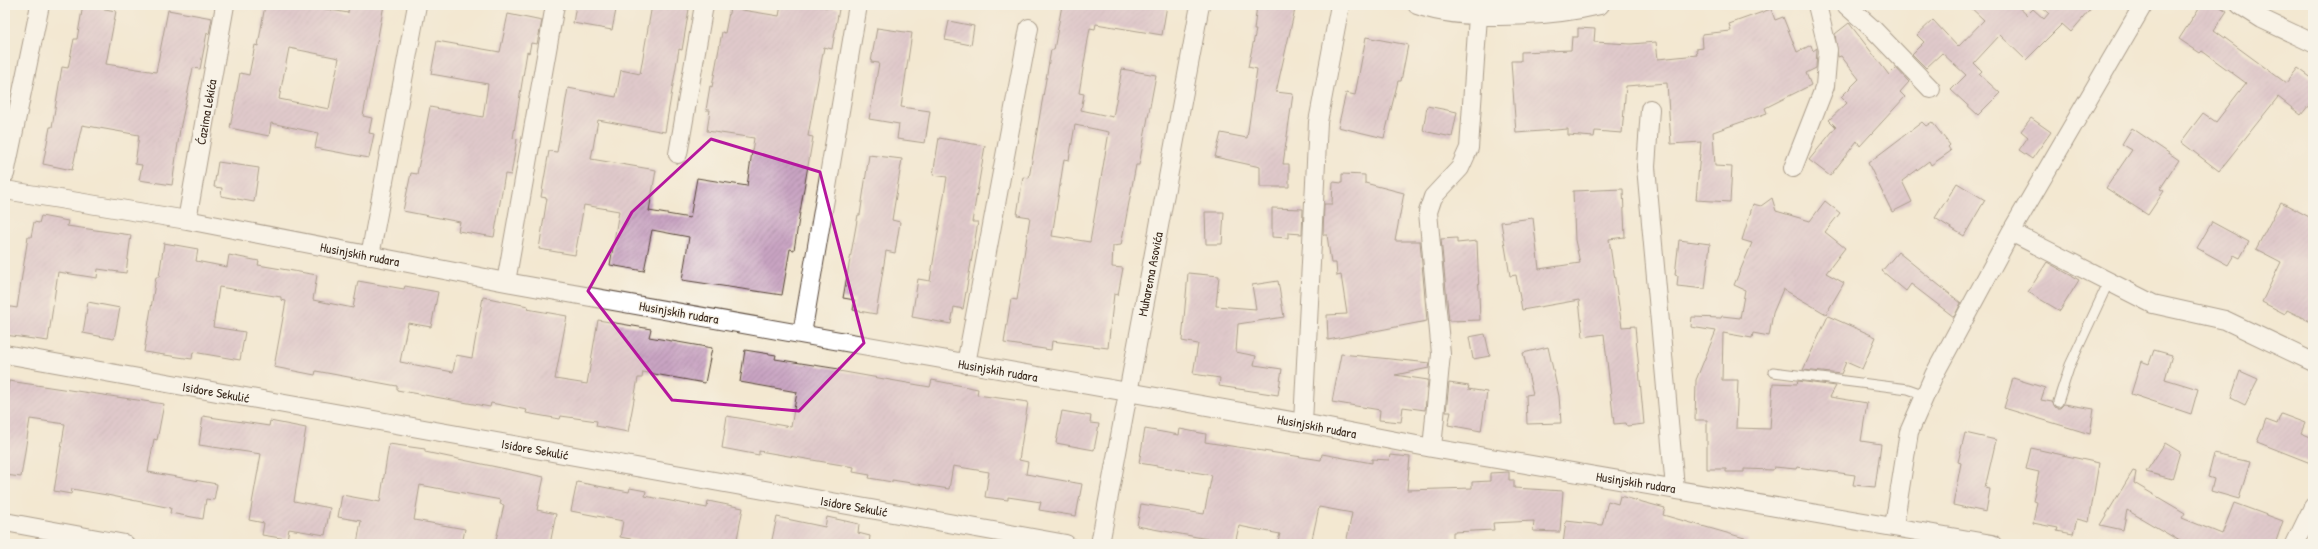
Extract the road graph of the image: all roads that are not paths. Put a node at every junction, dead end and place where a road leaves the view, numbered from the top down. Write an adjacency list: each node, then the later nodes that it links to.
1 (40, 5): 22 (street)
2 (225, 5): 24 (street, Ćazima Lekića)
3 (417, 5): 26 (street)
4 (555, 5): 28 (street)
5 (704, 5): 20 (street)
6 (858, 5): 29 (street)
7 (1200, 5): 34 (street, Muharema Asovića)
8 (1340, 5): 37 (street)
9 (1418, 5): 15 (street)
10 (1600, 5): 15 (street)
11 (1817, 5): 21 (street)
12 (1846, 5): 18 (street)
13 (2143, 5): 25 (street)
14 (2240, 5): 17 (street)
15 (1478, 16): 38 (street)
16 (1029, 28): 32 (street)
17 (2313, 43)
18 (1931, 89)
19 (1650, 109): 39 (street)
20 (678, 154)
21 (1793, 168)
22 (5, 174)
23 (5, 190): 24 (street, Husinjskih rudara)
24 (187, 220): 26 (street, Husinjskih rudara)
25 (2011, 232): 27 (street); 35 (street)
26 (370, 256): 28 (street, Husinjskih rudara)
27 (2110, 281): 31 (street); 36 (lane)
28 (506, 282): 29 (street, Husinjskih rudara)
29 (802, 334): 32 (street, Husinjskih rudara)
30 (5, 354): 44 (street, Isidore Sekulić)
31 (2313, 362)
32 (966, 364): 34 (street, Husinjskih rudara)
33 (1773, 372): 35 (lane)
34 (1128, 394): 37 (street, Husinjskih rudara); 45 (street, Muharema Asovića)
35 (1925, 395): 42 (street)
36 (2058, 402)
37 (1303, 423): 38 (street, Husinjskih rudara)
38 (1432, 448): 39 (street, Husinjskih rudara)
39 (1675, 488): 42 (street, Husinjskih rudara)
40 (2313, 507): 47 (street)
41 (5, 522): 43 (street)
42 (1894, 526): 46 (street, Husinjskih rudara)
43 (125, 544)
44 (1066, 544)
45 (1100, 544)
46 (1992, 544)
47 (2295, 544)

